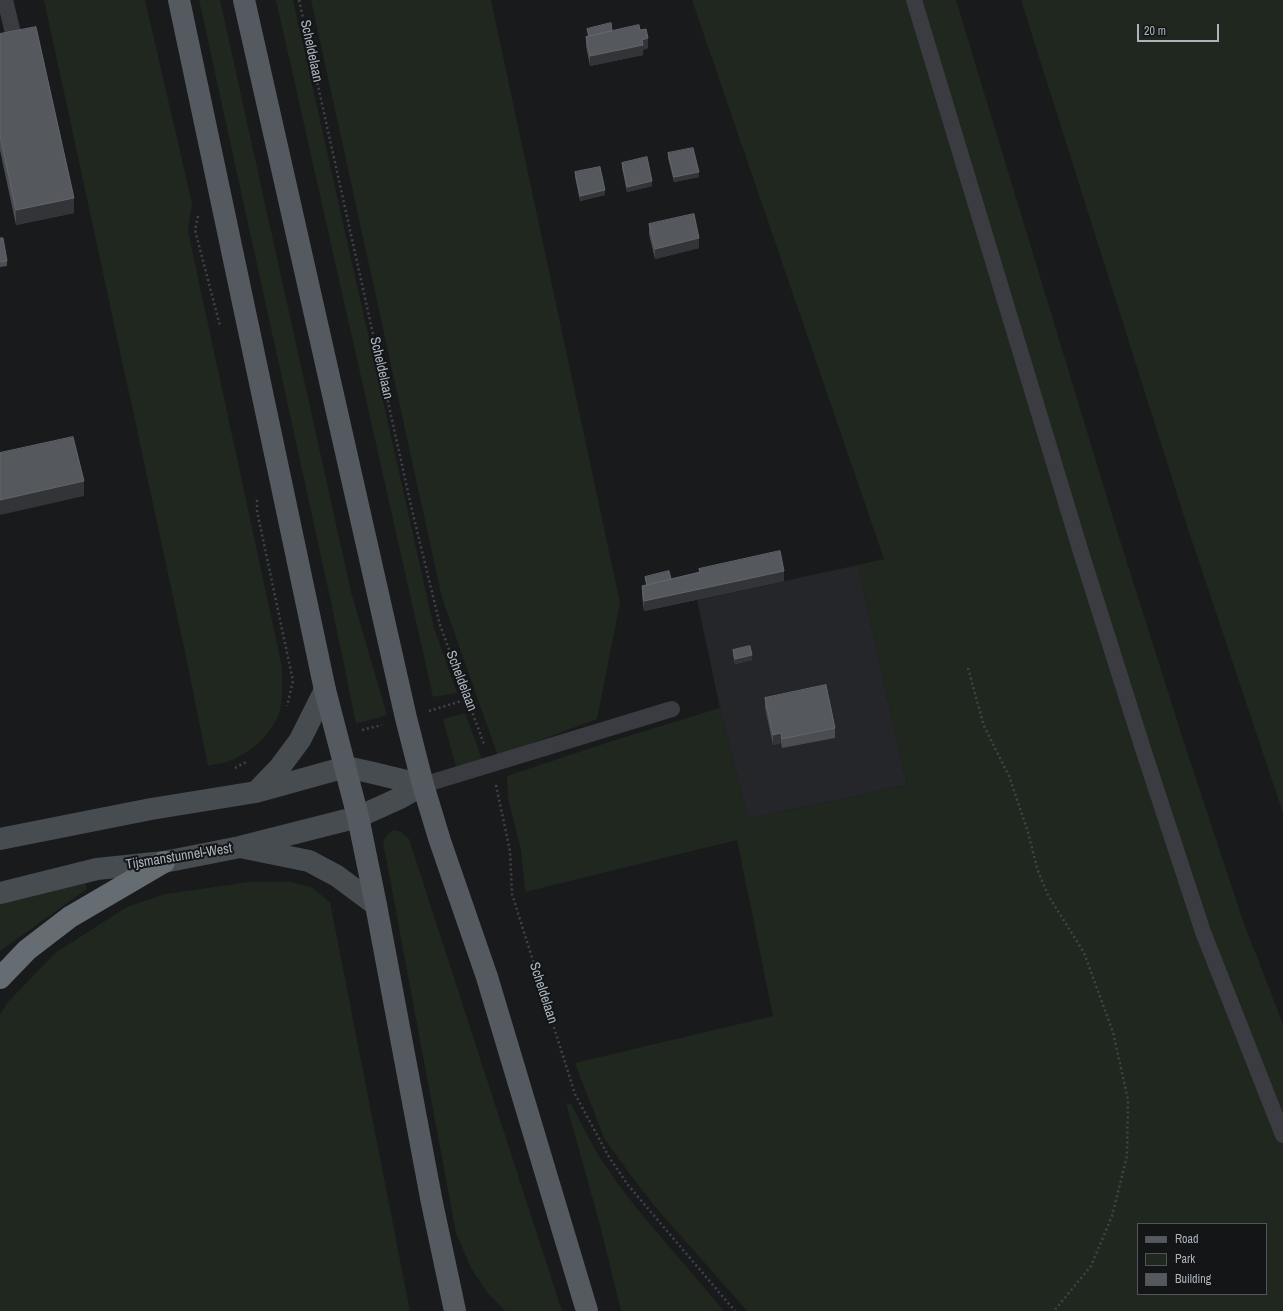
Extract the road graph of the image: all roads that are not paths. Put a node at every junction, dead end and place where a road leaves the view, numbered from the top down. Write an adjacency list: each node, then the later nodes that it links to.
1 (5, 0): 5 (lane)
2 (179, 0): 6 (main road)
3 (244, 0): 9 (main road)
4 (914, 0): 18 (lane)
5 (14, 37)
6 (325, 690): 8 (main road); 10 (street)
7 (672, 709): 9 (lane)
8 (346, 767): 9 (street); 10 (street); 11 (main road)
9 (422, 785): 11 (street, Tijsmanstunnel-West); 20 (main road)
10 (256, 792): 12 (street)
11 (358, 817): 13 (street, Tijsmanstunnel-West); 16 (main road)
12 (0, 839)
13 (240, 847): 14 (street, Tijsmanstunnel-West); 16 (street)
14 (164, 862): 15 (street, Tijsmanstunnel-West); 17 (highway)
15 (0, 893)
16 (376, 905): 19 (main road)
17 (0, 978)
18 (1283, 1135)
19 (455, 1311)
20 (587, 1311)

